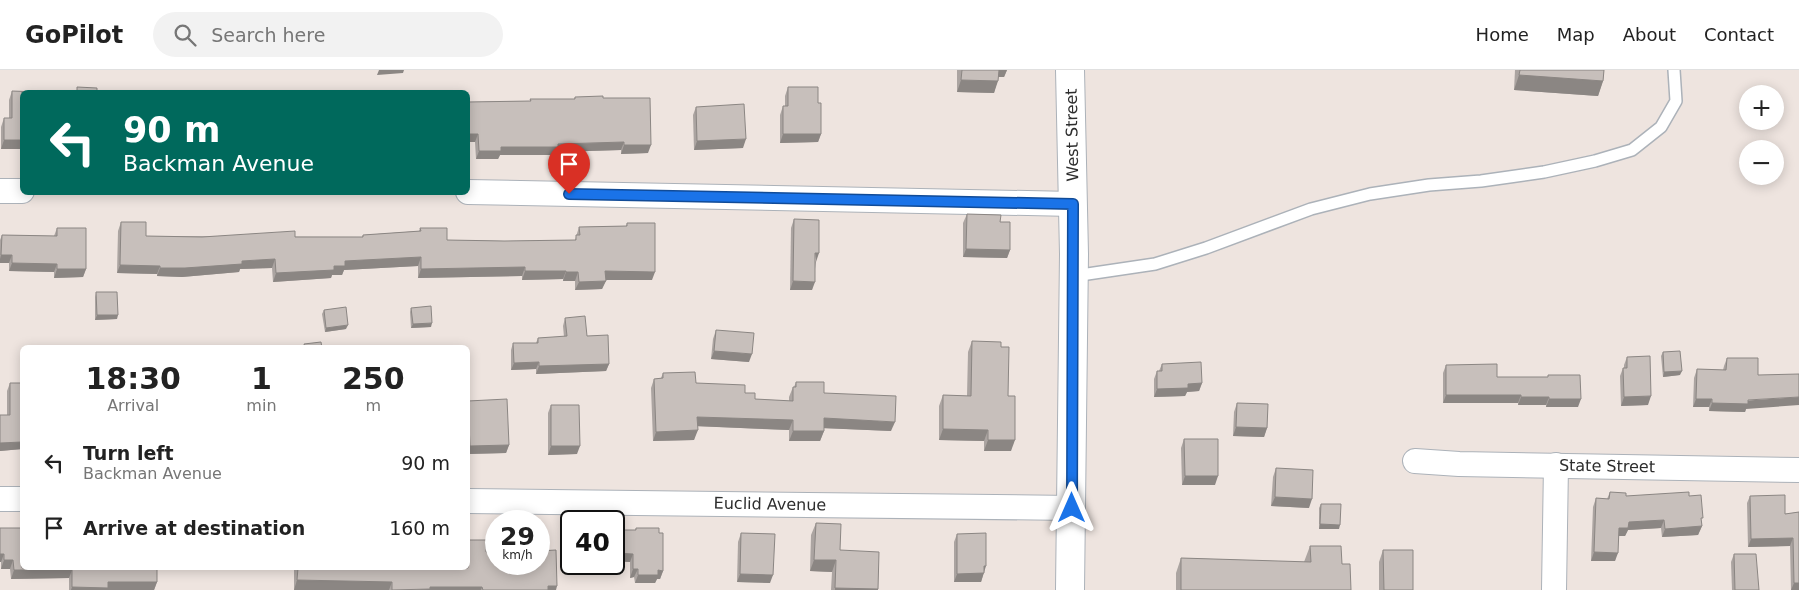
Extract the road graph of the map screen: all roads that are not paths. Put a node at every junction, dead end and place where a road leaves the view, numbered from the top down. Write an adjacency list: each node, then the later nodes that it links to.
1 (1070, 70): 6 (street, West Street)
2 (1674, 70): 7 (lane)
3 (0, 190): 4 (street)
4 (20, 191)
5 (470, 192): 6 (street)
6 (1073, 204): 7 (street, West Street)
7 (1074, 276): 14 (street, West Street)
8 (1415, 461): 9 (street, State Street)
9 (1556, 466): 10 (street, State Street); 16 (street)
10 (1799, 470)
11 (0, 499): 12 (street)
12 (20, 499)
13 (470, 501): 14 (street, Euclid Avenue)
14 (1072, 508): 15 (street, West Street)
15 (1070, 590)
16 (1554, 590)

